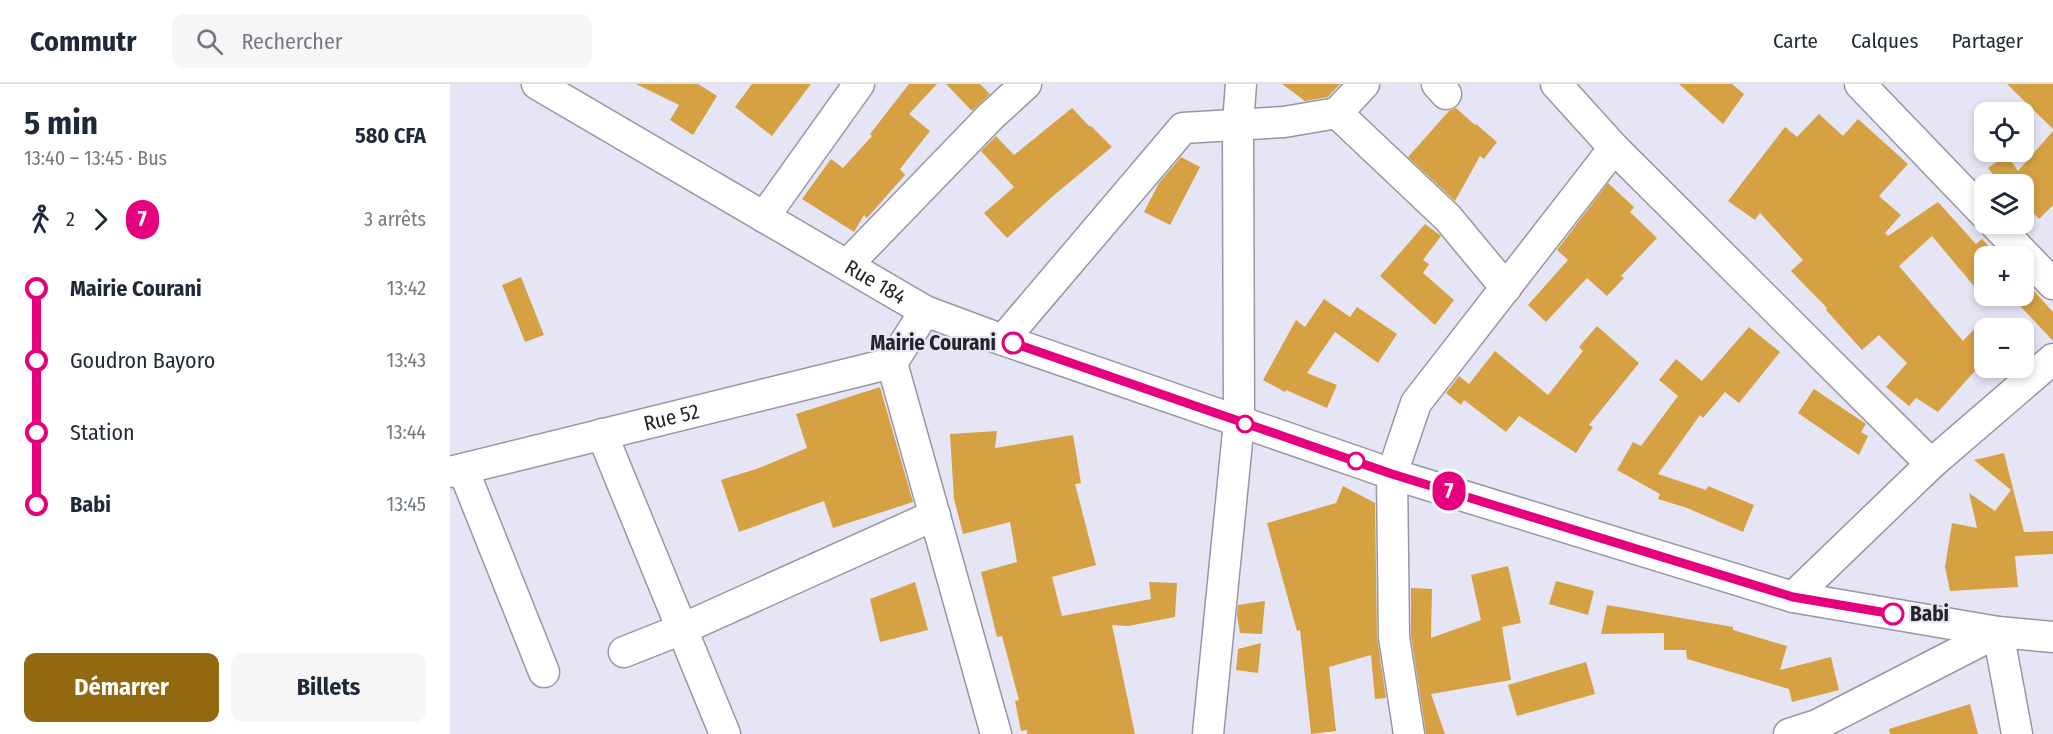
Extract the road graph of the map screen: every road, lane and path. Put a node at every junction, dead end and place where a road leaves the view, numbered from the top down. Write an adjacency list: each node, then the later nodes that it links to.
1 (537, 84): 12 (street, Rue 184)
2 (860, 84): 12 (street)
3 (1026, 84): 14 (street)
4 (1241, 84): 9 (street)
5 (1364, 84): 8 (street)
6 (1556, 84): 10 (street)
7 (1860, 84): 11 (street)
8 (1337, 113): 9 (street); 16 (street)
9 (1238, 123): 18 (street); 21 (street)
10 (1614, 148): 16 (street); 23 (street)
11 (1974, 203)
12 (764, 217): 14 (street, Rue 184)
13 (2005, 234): 15 (street)
14 (847, 265): 17 (street, Rue 184)
15 (2053, 284)
16 (1506, 288): 25 (street)
17 (925, 311): 18 (street, Rue 184); 20 (street)
18 (1003, 340): 21 (street, Rue 184)
19 (2053, 359): 23 (street)
20 (892, 363): 22 (street, Rue 52); 26 (street)
21 (1239, 422): 25 (street, Rue 184); 36 (street)
22 (602, 434): 24 (street, Rue 52); 28 (street)
23 (1931, 464): 27 (street)
24 (457, 470): 32 (street)
25 (1392, 474): 27 (street, Rue 184); 37 (street)
26 (935, 515): 28 (street); 35 (street)
27 (1793, 597): 29 (street, Rue 184)
28 (682, 629): 31 (street); 34 (street)
29 (1998, 632): 30 (street, Rue 184); 33 (street); 39 (street)
30 (2053, 637)
31 (624, 652)
32 (544, 672)
33 (1819, 730): 38 (street)
34 (725, 734)
35 (996, 734)
36 (1208, 734)
37 (1409, 734)
38 (1789, 734)
39 (2017, 734)

